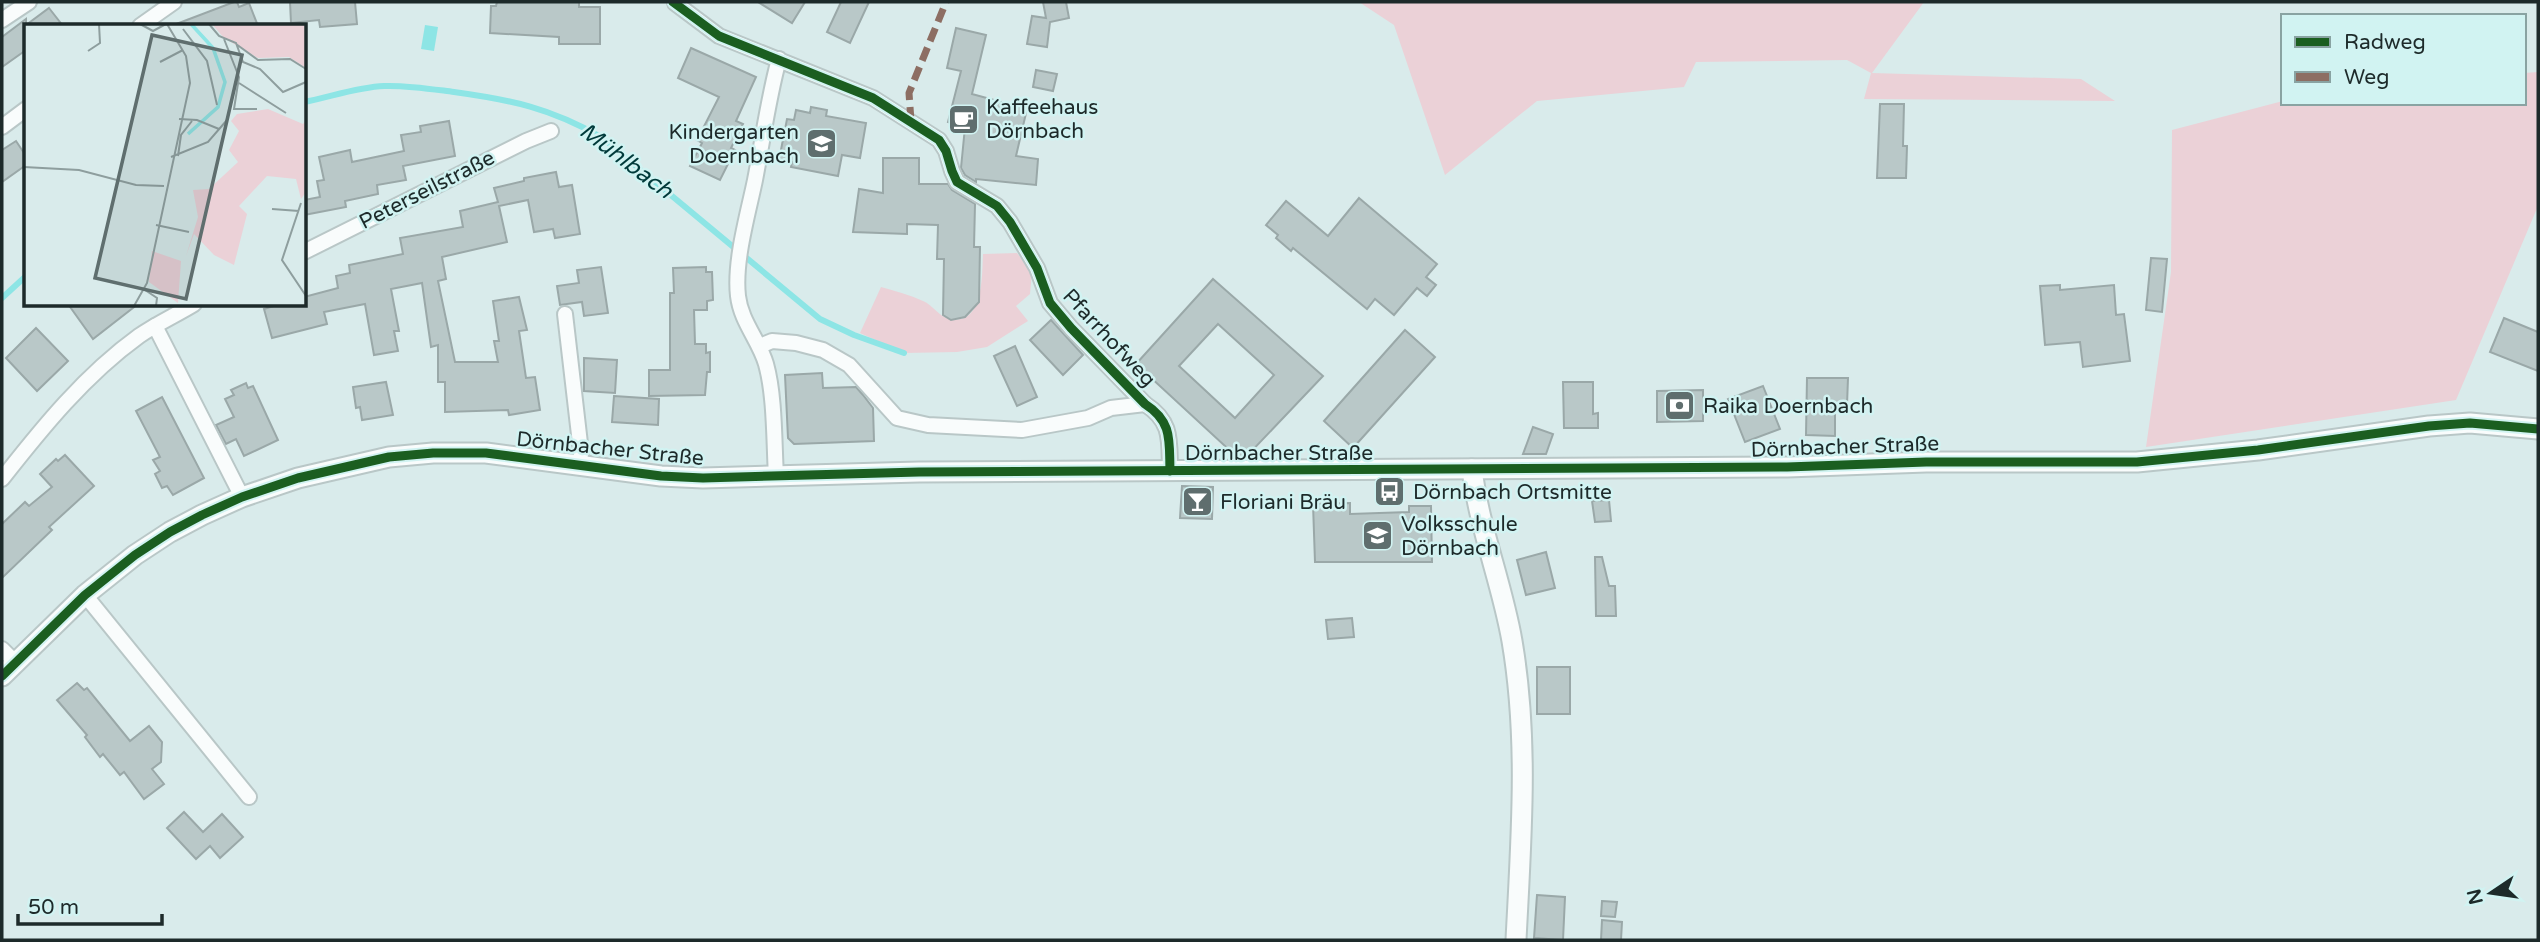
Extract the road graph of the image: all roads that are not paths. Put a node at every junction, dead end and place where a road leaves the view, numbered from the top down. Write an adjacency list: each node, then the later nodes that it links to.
1 (29, 2): 4 (street)
2 (174, 2): 5 (street)
3 (675, 3): 6 (street, Pfarrhofweg)
4 (2, 20)
5 (143, 24)
6 (779, 59): 14 (street); 15 (street, Pfarrhofweg)
7 (24, 110): 8 (street)
8 (2, 127)
9 (551, 131): 10 (street, Peterseilstraße)
10 (306, 251)
11 (190, 306): 13 (street)
12 (565, 314): 17 (street)
13 (155, 326): 21 (street); 22 (street)
14 (760, 346): 15 (street, Pfarrhofweg); 20 (street)
15 (1146, 404): 19 (street, Pfarrhofweg)
16 (2538, 429): 18 (street, Dörnbacher Straße)
17 (580, 466): 20 (street, Dörnbacher Straße); 22 (street, Dörnbacher Straße)
18 (1472, 469): 19 (street, Dörnbacher Straße); 26 (street)
19 (1170, 471): 20 (street, Dörnbacher Straße)
20 (776, 476)
21 (2, 479)
22 (242, 497): 23 (street, Dörnbacher Straße)
23 (85, 595): 24 (street, Dörnbacher Straße); 25 (street)
24 (6, 663)
25 (249, 796)
26 (1516, 940)

